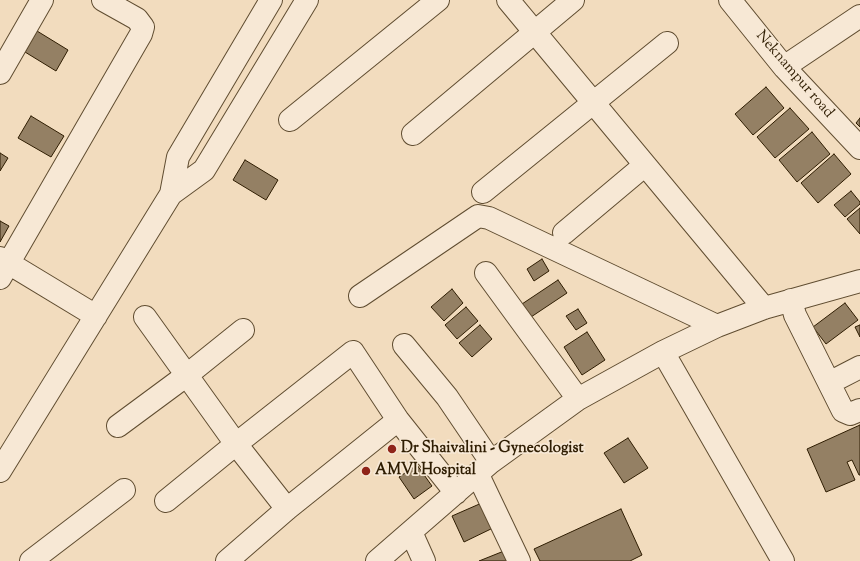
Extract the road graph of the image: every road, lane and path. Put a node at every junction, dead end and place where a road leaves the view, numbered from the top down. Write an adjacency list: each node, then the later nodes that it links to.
1 (42, 0): 13 (street)
2 (103, 0): 22 (street)
3 (272, 0): 20 (street)
4 (307, 0): 20 (street)
5 (438, 0): 15 (street)
6 (508, 0): 10 (street)
7 (573, 0): 10 (street)
8 (730, 0): 12 (street, Neknampur road)
9 (860, 16): 12 (street)
10 (534, 32): 14 (street); 16 (street)
11 (667, 43): 14 (street)
12 (784, 66): 17 (street, Neknampur road)
13 (0, 73)
14 (593, 102): 18 (street); 19 (street)
15 (290, 120)
16 (413, 134)
17 (860, 148)
18 (645, 165): 21 (street); 27 (street)
19 (483, 192)
20 (171, 194): 28 (street)
21 (564, 233)
22 (3, 266): 28 (street)
23 (486, 273): 37 (street)
24 (860, 281): 26 (street)
25 (360, 296): 30 (street)
26 (791, 300): 27 (street); 36 (street)
27 (764, 308): 30 (street)
28 (96, 316): 43 (street)
29 (145, 317): 35 (street)
30 (717, 326): 33 (street)
31 (243, 330): 35 (street)
32 (404, 344): 42 (street)
33 (663, 352): 37 (street); 54 (street)
34 (860, 367): 36 (street)
35 (187, 375): 40 (street); 41 (street)
36 (829, 383): 38 (street)
37 (578, 400): 42 (street)
38 (860, 410)
39 (398, 420): 41 (street); 45 (street); 47 (street)
40 (118, 426)
41 (236, 444): 46 (street); 47 (street)
42 (484, 468): 45 (street); 53 (street)
43 (0, 471)
44 (124, 490): 49 (street)
45 (456, 494): 48 (street)
46 (166, 501)
47 (287, 509): 50 (street)
48 (411, 532): 51 (street); 52 (street)
49 (45, 557)
50 (227, 561)
51 (377, 561)
52 (424, 561)
53 (519, 561)
54 (783, 561)

